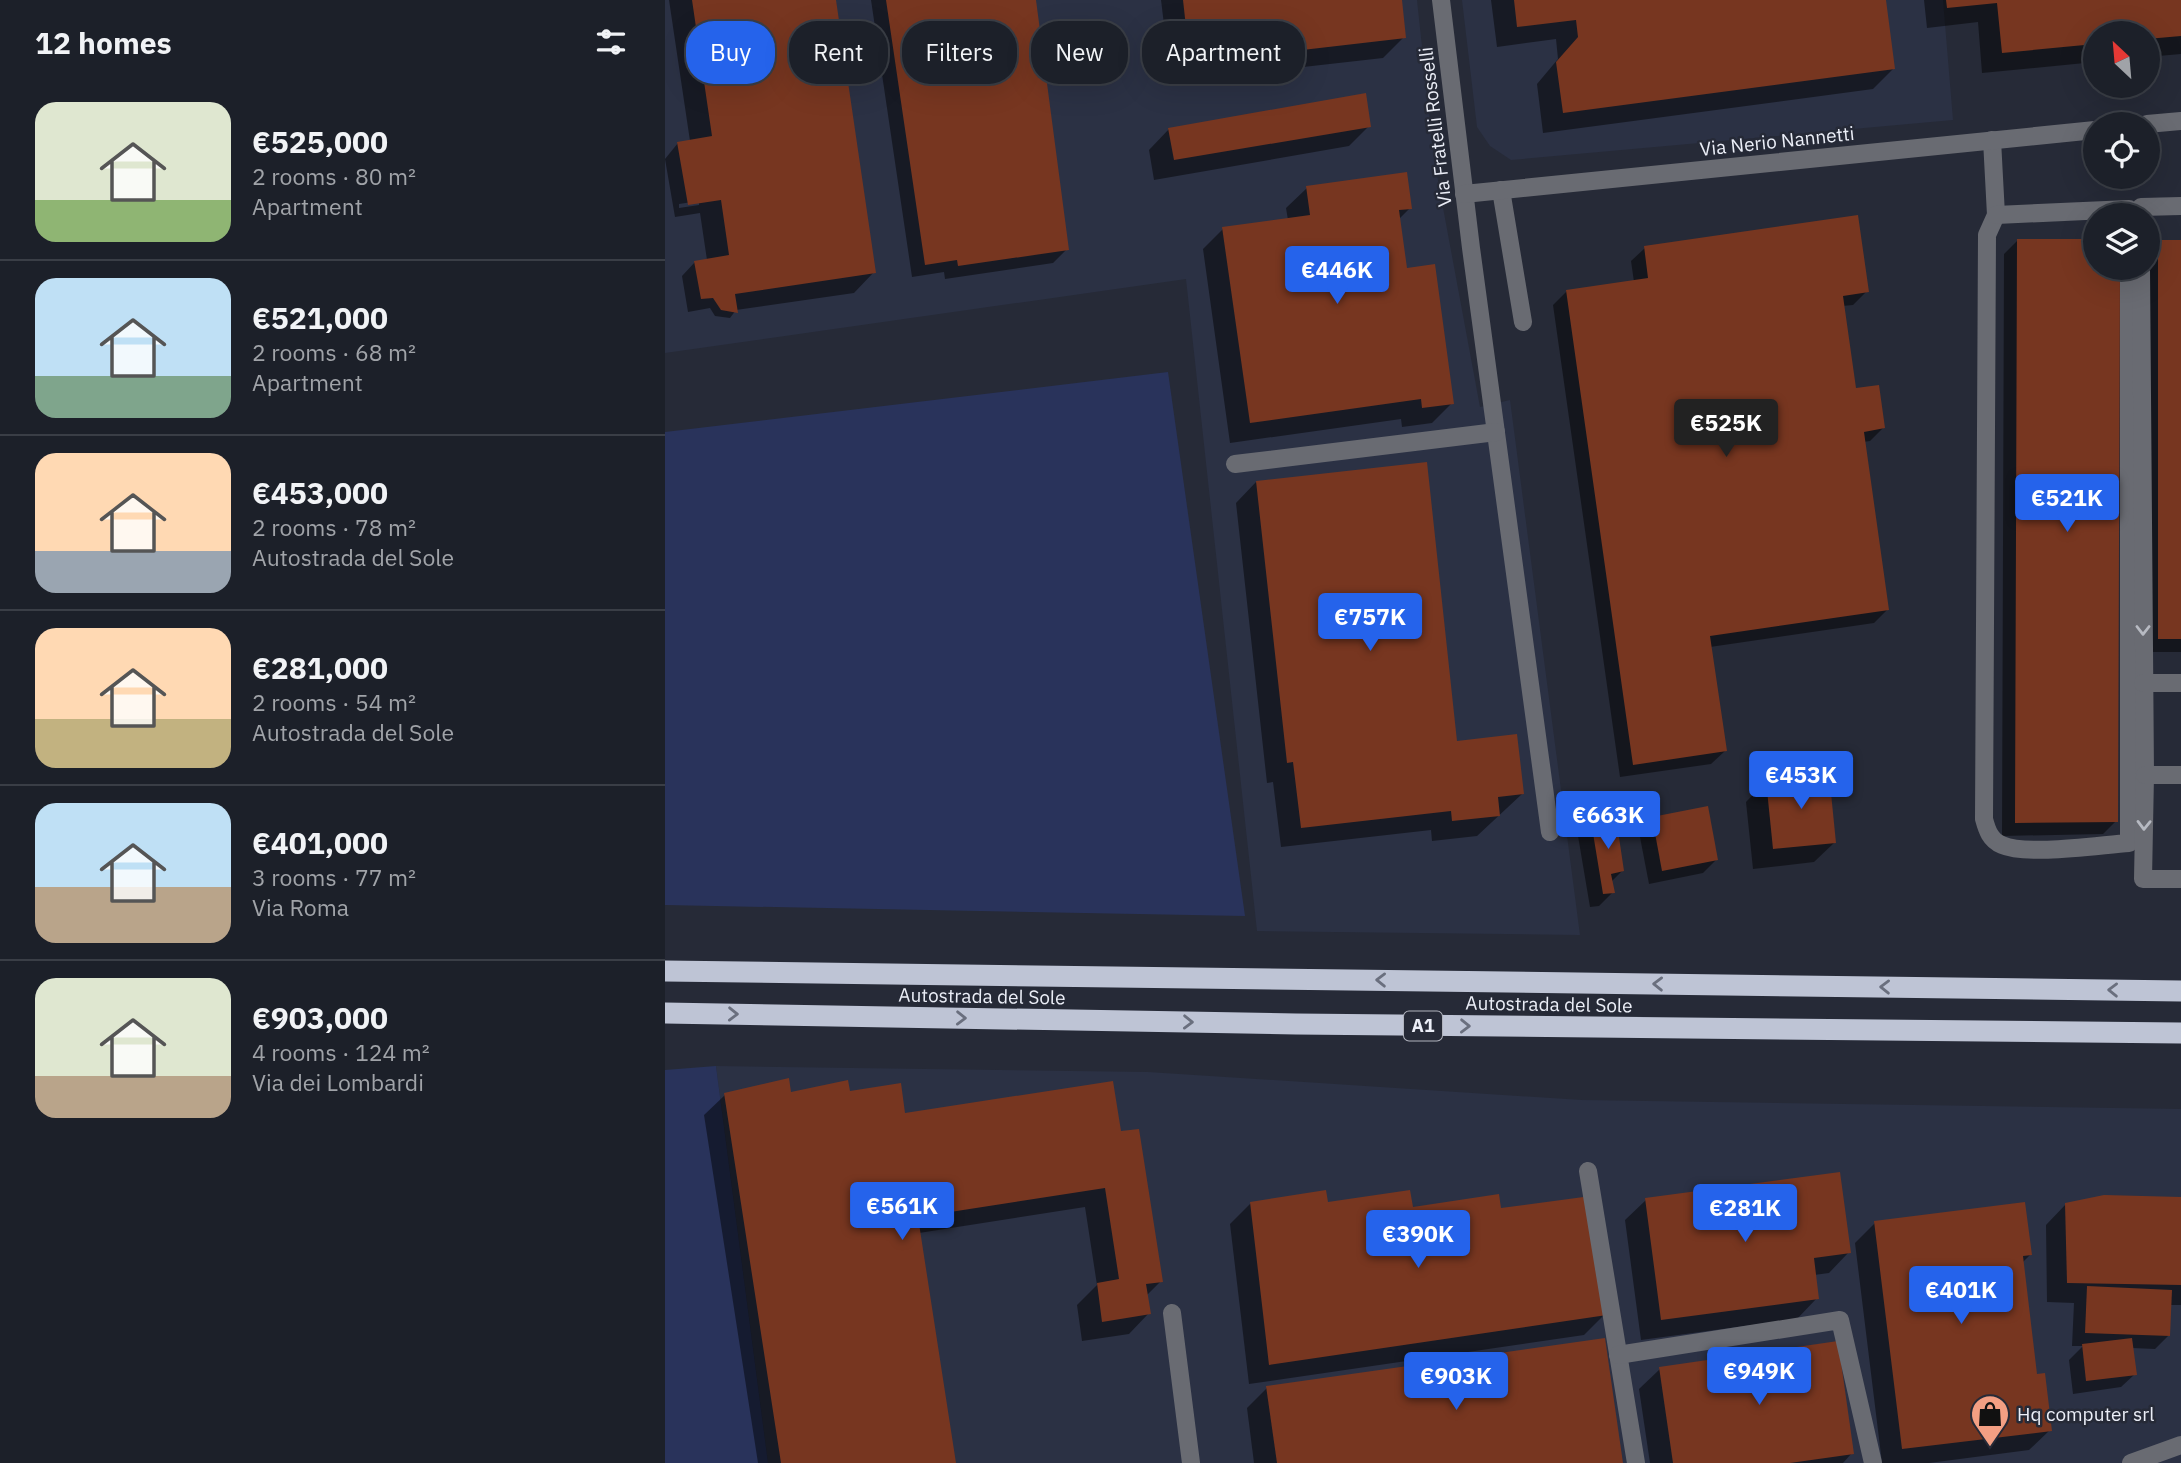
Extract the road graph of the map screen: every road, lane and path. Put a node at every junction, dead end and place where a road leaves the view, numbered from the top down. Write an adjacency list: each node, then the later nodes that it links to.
1 (1441, 0): 7 (street, Via Fratelli Rosselli)
2 (2181, 121): 3 (street)
3 (2160, 123)
4 (2083, 131): 5 (street, Via Nerio Nannetti)
5 (1992, 140): 6 (street, Via Nerio Nannetti); 11 (street)
6 (1501, 190): 7 (street, Via Nerio Nannetti); 14 (street)
7 (1464, 194): 15 (street, Via Fratelli Rosselli)
8 (2181, 206): 9 (street)
9 (2160, 207)
10 (2083, 211): 11 (street)
11 (1996, 215): 12 (street)
12 (2129, 280)
13 (2141, 280): 17 (street, one-way to 17)
14 (1523, 322)
15 (1496, 432): 16 (street); 21 (street, Via Fratelli Rosselli)
16 (1235, 464)
17 (2143, 683): 18 (street); 19 (street)
18 (2181, 683)
19 (2145, 775): 20 (street); 22 (street, one-way to 22)
20 (2181, 775)
21 (1551, 832)
22 (2181, 879)
23 (665, 971): 24 (highway, Autostrada del Sole, one-way to 23)
24 (2181, 991)
25 (665, 1013): 26 (highway, Autostrada del Sole / A1, one-way to 26)
26 (2181, 1033)
27 (1588, 1171): 29 (street)
28 (1172, 1313): 31 (street)
29 (1618, 1355): 32 (street); 33 (street)
30 (2181, 1445): 34 (street)
31 (1191, 1463)
32 (1636, 1463)
33 (1873, 1463)
34 (2131, 1463)

